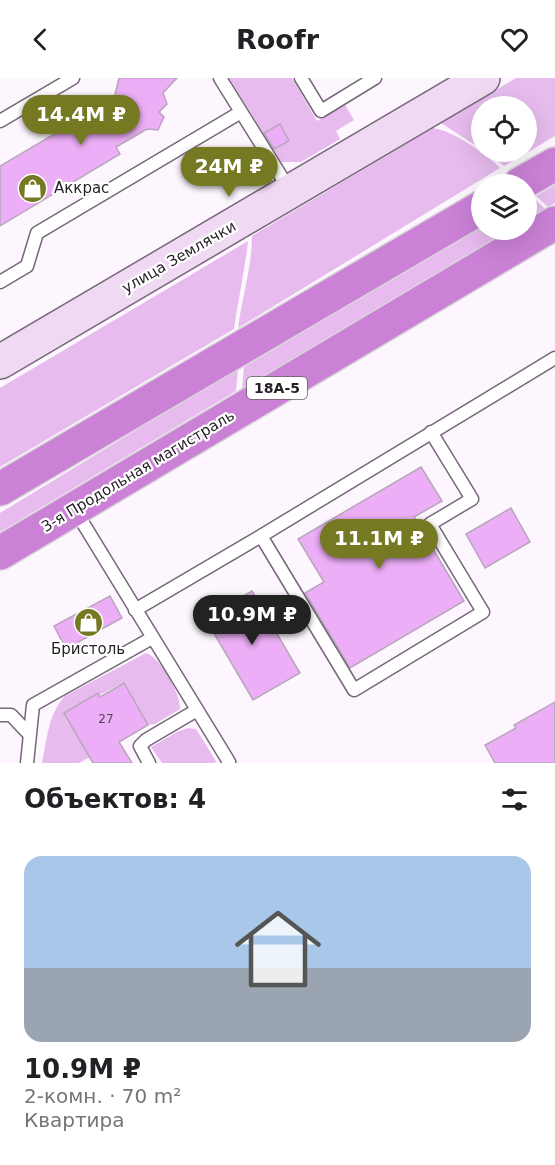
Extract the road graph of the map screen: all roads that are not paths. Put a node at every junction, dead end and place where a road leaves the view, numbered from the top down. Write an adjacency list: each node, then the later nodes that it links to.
1 (73, 78): 7 (lane)
2 (220, 78): 6 (lane)
3 (301, 78): 4 (lane)
4 (375, 78)
5 (483, 78): 10 (main road, улица Землячки)
6 (241, 112): 10 (lane); 13 (lane)
7 (0, 121)
8 (555, 164): 9 (highway)
9 (537, 174)
10 (290, 192): 15 (main road, улица Землячки)
11 (471, 213): 17 (highway)
12 (553, 226): 18 (highway, 3-я Продольная магистраль / 18А-5)
13 (0, 282)
14 (555, 358): 16 (lane)
15 (0, 362)
16 (431, 432): 19 (lane); 19 (lane)
17 (0, 489)
18 (74, 509): 20 (highway, 3-я Продольная магистраль / 18А-5); 21 (lane)
19 (261, 536): 21 (lane)
20 (0, 553)
21 (135, 610): 22 (lane)
22 (152, 638): 23 (lane); 25 (lane)
23 (197, 710): 27 (lane); 28 (lane)
24 (0, 715): 25 (lane)
25 (30, 735): 26 (lane)
26 (27, 763)
27 (149, 763)
28 (229, 763)

